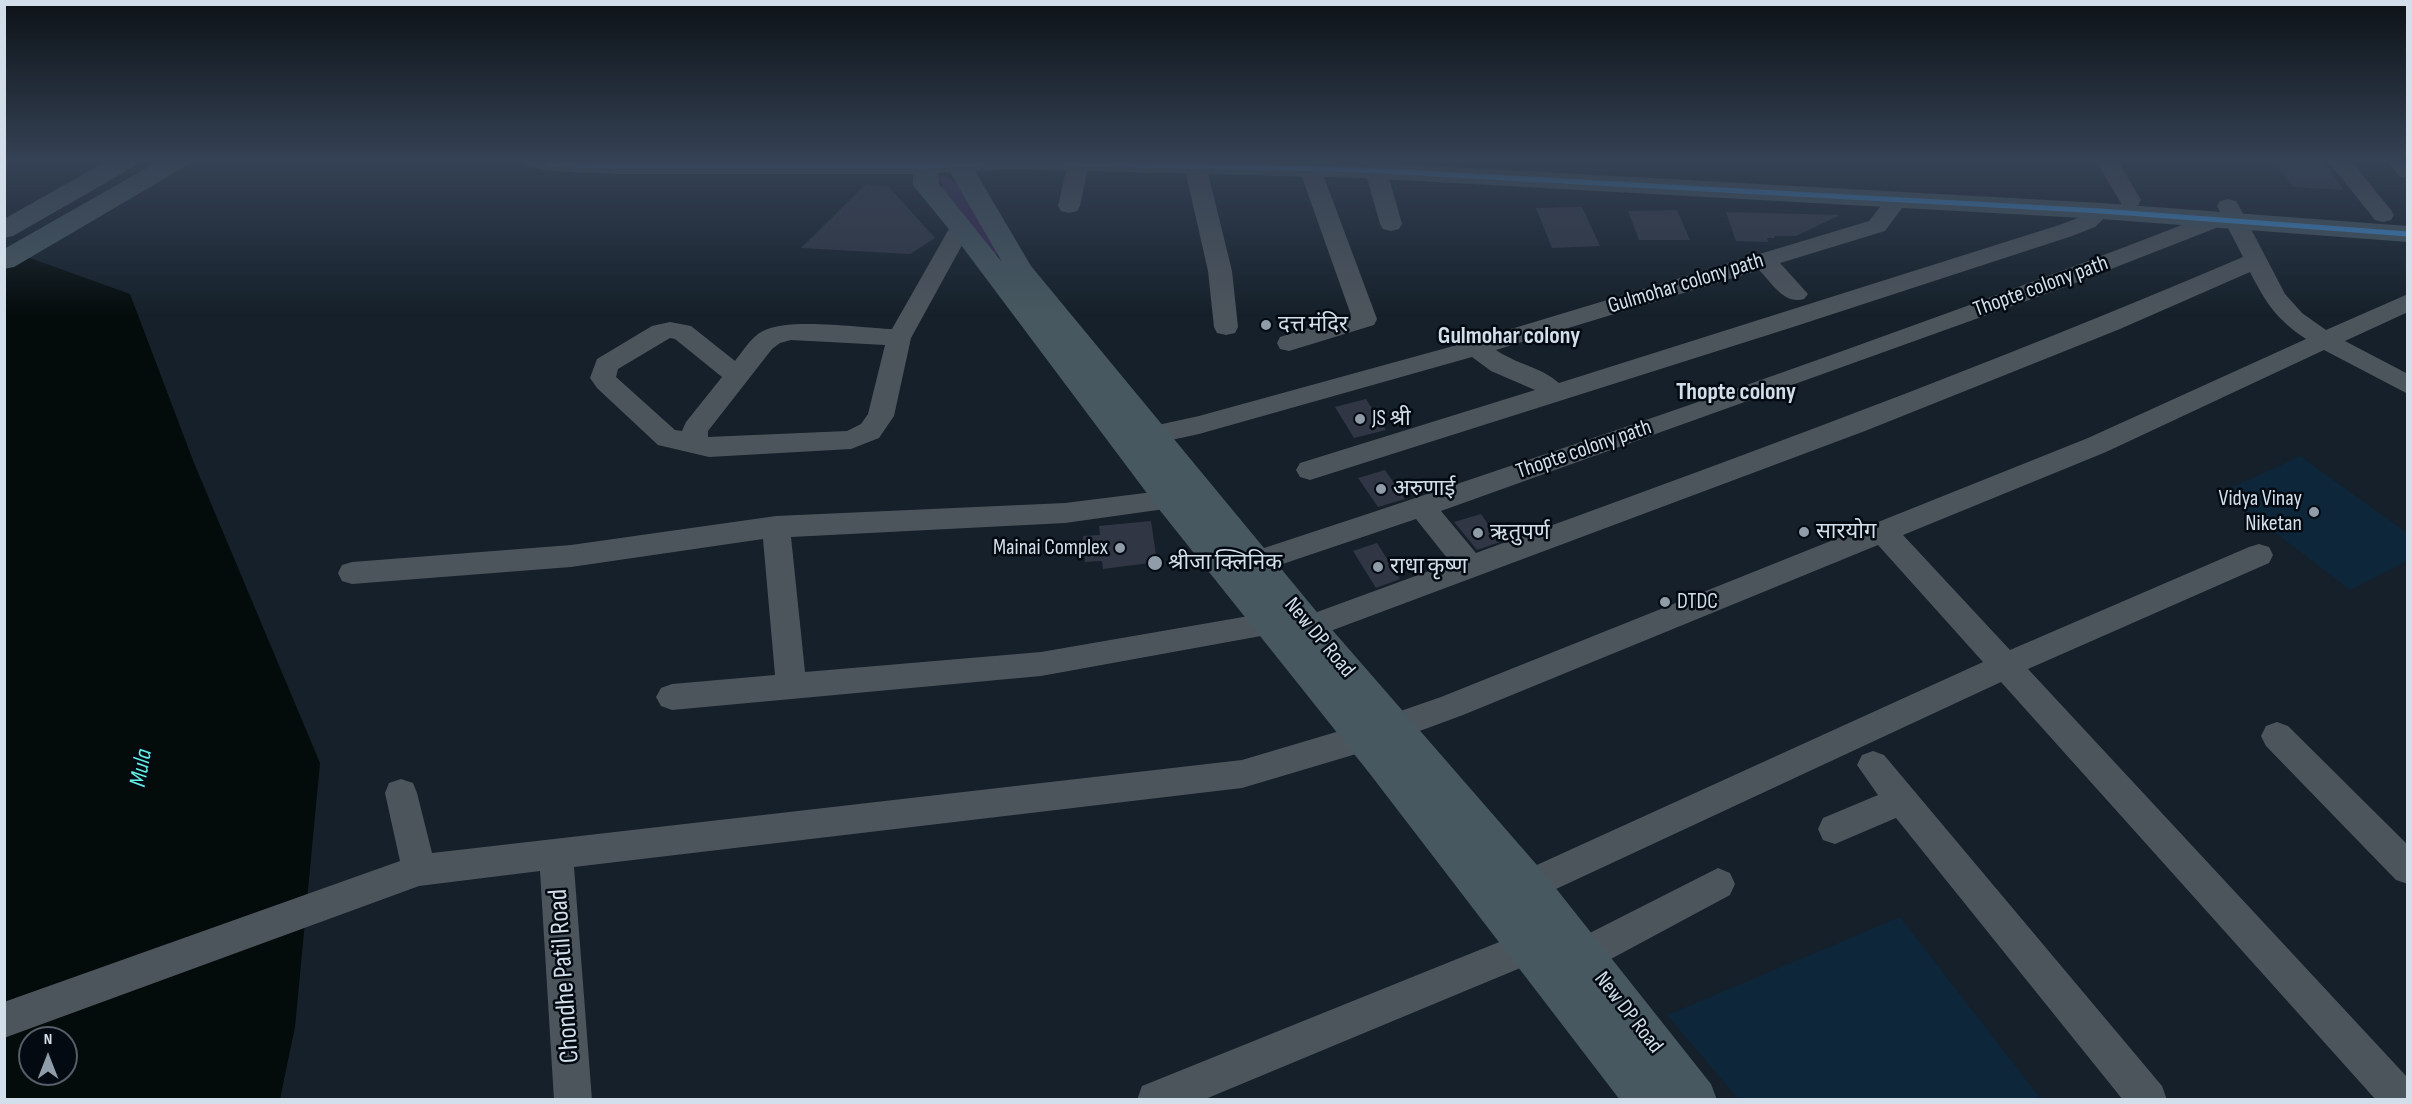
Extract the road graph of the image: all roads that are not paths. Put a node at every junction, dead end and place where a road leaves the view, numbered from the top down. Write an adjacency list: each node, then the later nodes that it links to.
1 (36, 213): 16 (main road)
2 (88, 213): 19 (main road)
3 (949, 213): 15 (main road, New DP Road)
4 (978, 213): 31 (main road, New DP Road)
5 (1206, 213): 23 (street)
6 (1326, 213): 26 (street)
7 (1386, 213): 14 (street)
8 (1887, 213): 20 (street, Gulmohar colony path)
9 (2099, 213): 30 (street)
10 (2139, 213): 12 (main road)
11 (2205, 213): 12 (main road)
12 (2226, 216): 13 (main road); 17 (main road); 18 (street); 35 (street, Thopte colony path)
13 (2395, 216)
14 (1391, 224)
15 (961, 227): 24 (street); 34 (main road, New DP Road)
16 (4, 231)
17 (2408, 234)
18 (2257, 260): 25 (street); 40 (street)
19 (4, 261)
20 (1764, 261): 21 (street); 27 (street, Gulmohar colony path)
21 (1796, 294)
22 (2408, 302): 25 (street)
23 (1226, 327)
24 (899, 338): 28 (street); 32 (street)
25 (2326, 341): 29 (street); 37 (street)
26 (1289, 343)
27 (1476, 348): 30 (street); 31 (street, Gulmohar colony path)
28 (737, 376): 32 (street); 32 (street)
29 (2408, 385)
30 (1553, 392): 33 (street)
31 (1153, 435): 39 (main road, New DP Road)
32 (694, 443)
33 (1310, 470)
34 (1169, 500): 36 (street); 42 (main road, New DP Road)
35 (1422, 507): 39 (street, Thopte colony path); 40 (street)
36 (776, 527): 41 (street); 45 (street)
37 (1883, 532): 44 (street); 47 (street)
38 (2259, 555): 44 (street)
39 (1256, 562): 43 (main road, New DP Road)
40 (1470, 566): 43 (street)
41 (352, 573)
42 (1272, 624): 45 (street); 49 (main road, New DP Road)
43 (1309, 627): 47 (main road, New DP Road)
44 (2007, 665): 58 (street); 67 (street)
45 (791, 687): 46 (street)
46 (672, 697)
47 (1395, 728): 49 (street); 58 (main road, New DP Road)
48 (2277, 736): 55 (street)
49 (1363, 738): 54 (street); 59 (main road, New DP Road)
50 (1873, 765): 52 (street)
51 (401, 793): 56 (street)
52 (1901, 800): 53 (street); 66 (street)
53 (1835, 829)
54 (556, 853): 56 (street); 62 (street, Chondhe Patil Road)
55 (2408, 869)
56 (419, 870): 61 (street)
57 (1718, 884): 60 (street)
58 (1529, 885): 60 (main road, New DP Road)
59 (1529, 947): 63 (street); 64 (main road, New DP Road)
60 (1583, 955): 65 (main road, New DP Road)
61 (4, 1020)
62 (573, 1100)
63 (1156, 1100)
64 (1648, 1100)
65 (1695, 1100)
66 (2148, 1100)
67 (2402, 1100)

